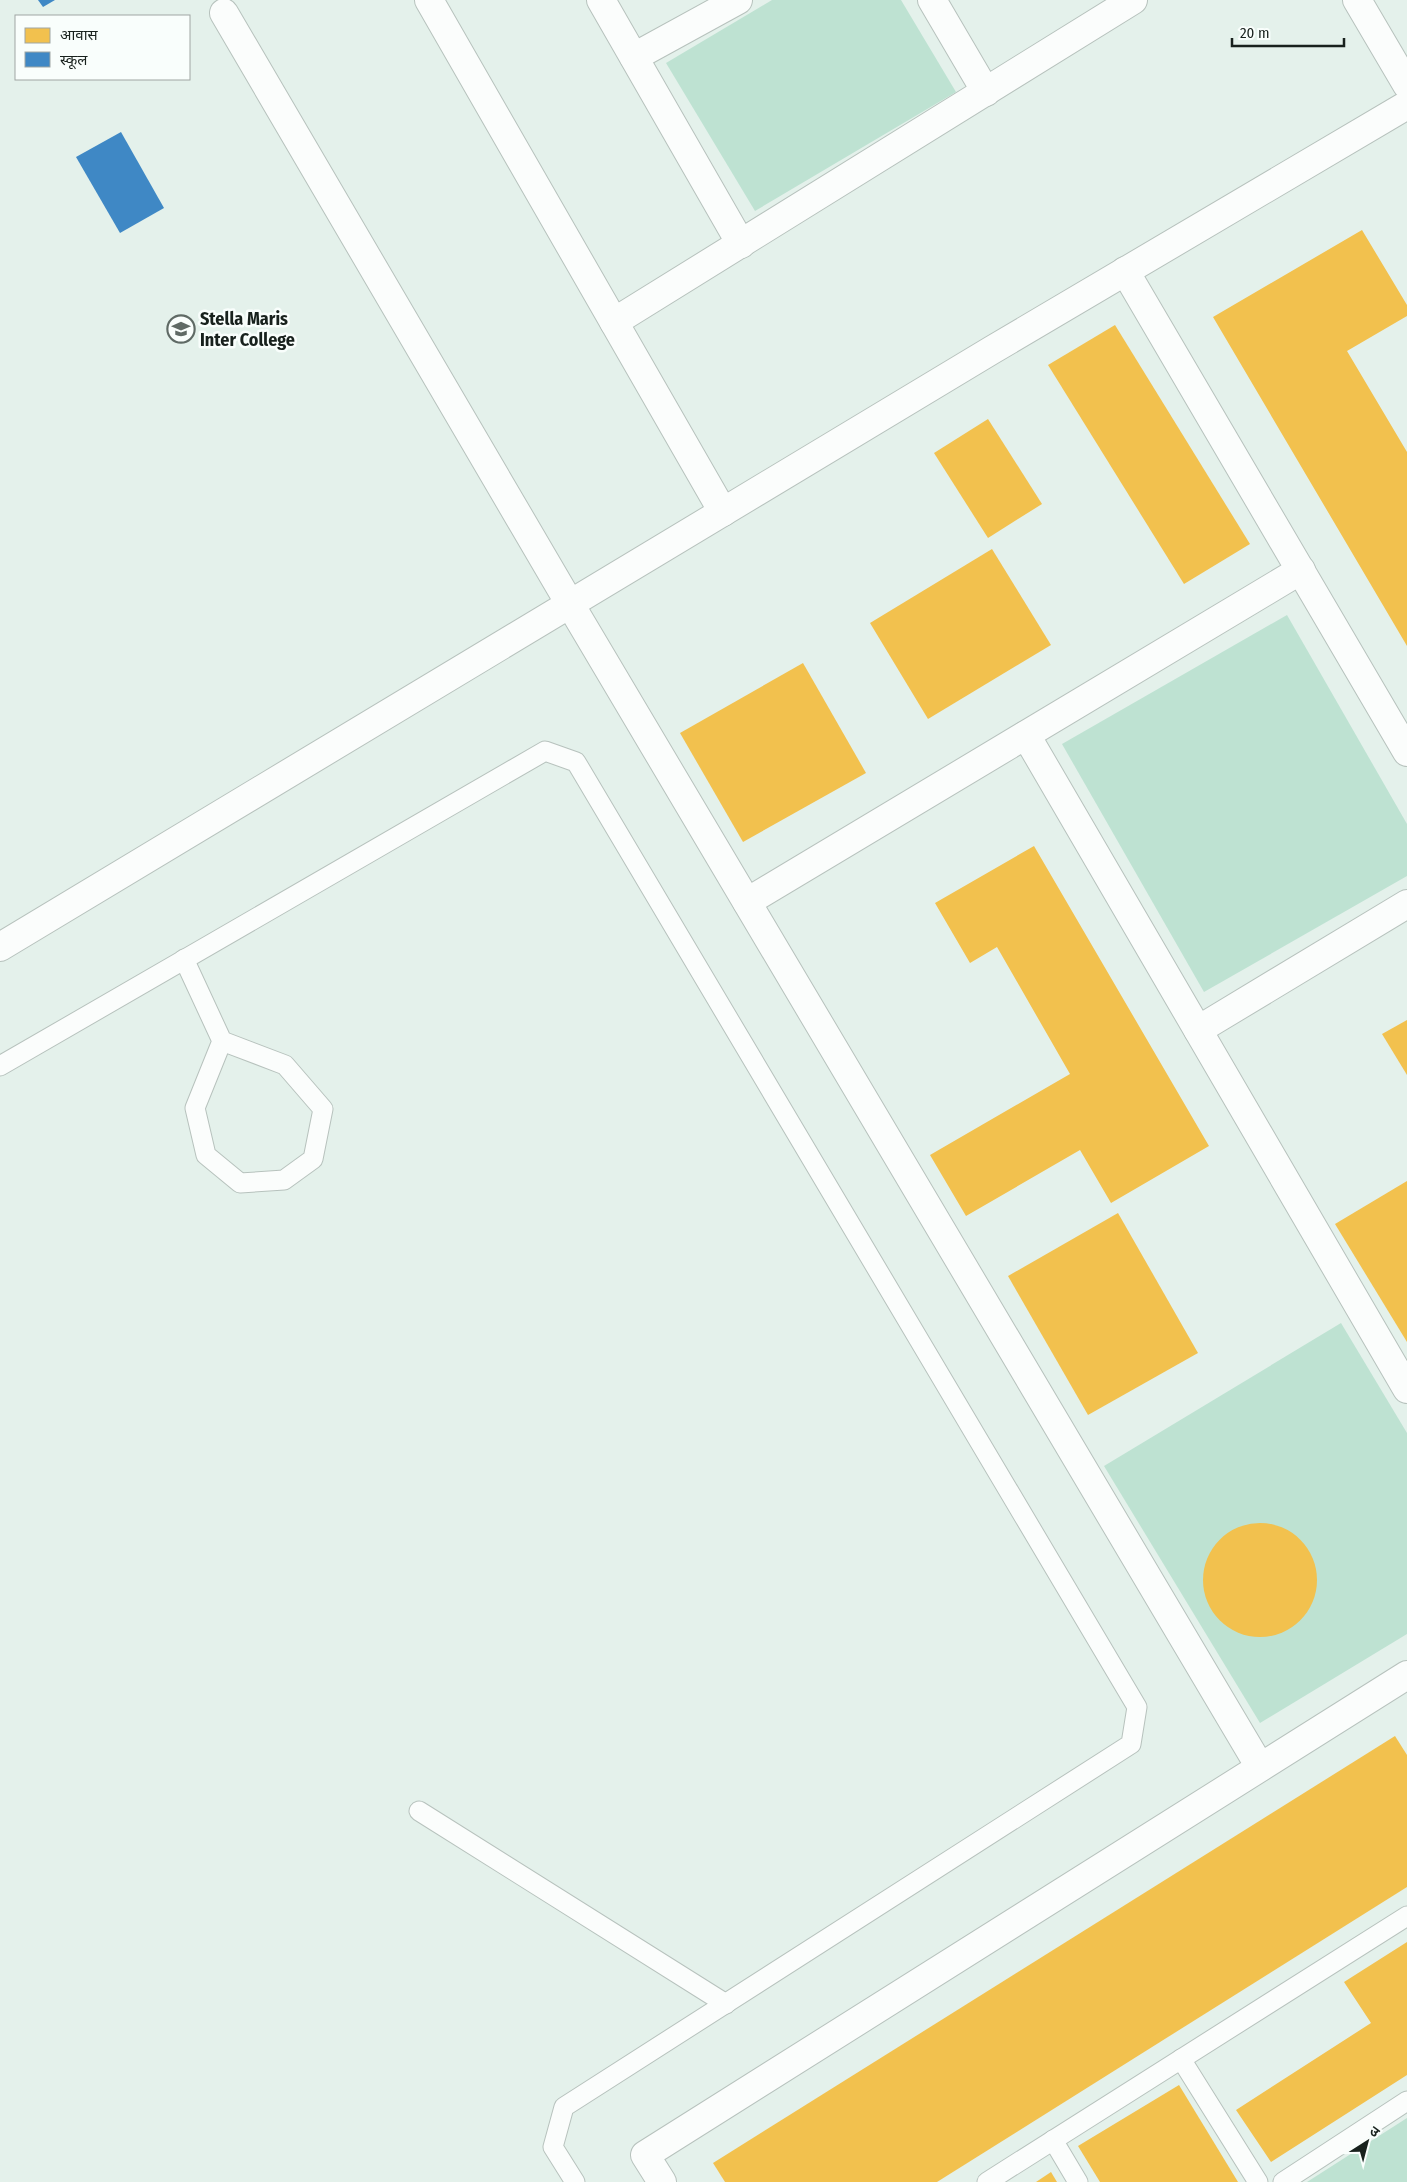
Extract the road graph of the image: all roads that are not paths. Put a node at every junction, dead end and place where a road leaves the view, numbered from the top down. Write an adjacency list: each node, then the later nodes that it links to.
1 (602, 0): 9 (street)
2 (738, 0): 9 (street)
3 (932, 0): 11 (street)
4 (1134, 0): 7 (street)
5 (1357, 0): 10 (street)
6 (434, 2): 15 (street)
7 (1104, 8): 11 (street)
8 (224, 13): 18 (street)
9 (634, 57): 13 (street)
10 (1407, 85)
11 (986, 92): 13 (street)
12 (1407, 105): 14 (street)
13 (741, 244): 15 (street)
14 (1125, 271): 16 (street); 17 (street)
15 (614, 322): 16 (street)
16 (723, 512): 18 (street)
17 (1301, 570): 19 (street); 20 (street)
18 (570, 604): 21 (street); 23 (street)
19 (1026, 735): 21 (street); 25 (street)
20 (1407, 752)
21 (746, 902): 30 (street)
22 (1407, 904): 25 (street)
23 (0, 947)
24 (184, 959): 26 (lane); 27 (lane); 33 (lane)
25 (1198, 1030): 28 (street)
26 (222, 1041): 26 (lane)
27 (0, 1066)
28 (1407, 1389)
29 (1404, 1682): 30 (street)
30 (1260, 1767): 38 (street)
31 (418, 1811): 33 (lane)
32 (1407, 1916): 34 (lane)
33 (726, 2004): 37 (lane)
34 (1181, 2059): 36 (lane); 41 (lane)
35 (1407, 2101): 42 (lane)
36 (1053, 2140): 39 (lane); 40 (lane)
37 (574, 2182)
38 (662, 2182)
39 (987, 2182)
40 (1078, 2182)
41 (1258, 2182)
42 (1283, 2182)

